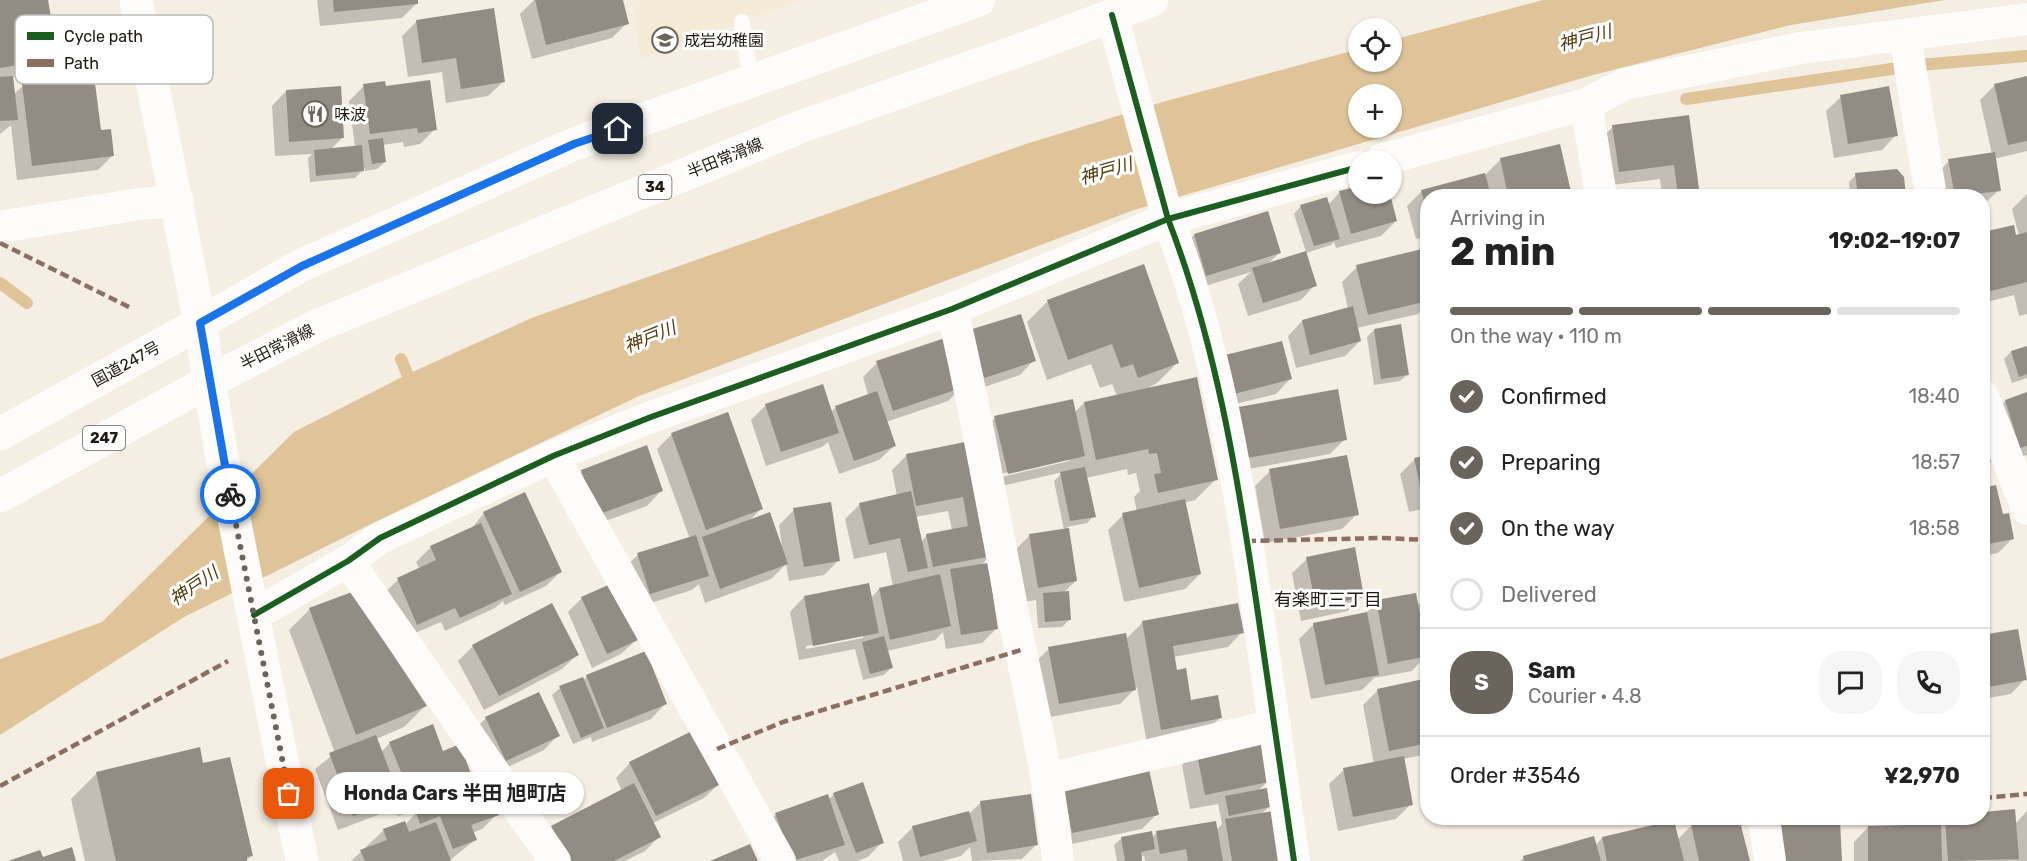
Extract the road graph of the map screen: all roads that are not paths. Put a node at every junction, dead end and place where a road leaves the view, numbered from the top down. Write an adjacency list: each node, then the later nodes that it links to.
1 (136, 0): 4 (main road)
2 (979, 0): 9 (main road)
3 (1152, 0): 5 (main road, 半田常滑線 / 34)
4 (139, 15)
5 (1112, 15): 17 (street); 21 (main road, 半田常滑線 / 34)
6 (2027, 19): 8 (street)
7 (742, 22): 9 (lane)
8 (1908, 56): 11 (street); 15 (street)
9 (751, 82): 20 (main road)
10 (154, 84): 16 (main road)
11 (1586, 104): 12 (street); 14 (street)
12 (1402, 155)
13 (1348, 170): 17 (street)
14 (1600, 189)
15 (1931, 189)
16 (178, 201): 18 (street); 20 (main road)
17 (1168, 219): 19 (street); 29 (street)
18 (0, 227)
19 (952, 309): 24 (street); 30 (street)
20 (200, 323): 21 (main road); 23 (main road, 国道247号)
21 (208, 382): 25 (main road, 247); 28 (main road)
22 (1990, 414): 26 (street)
23 (0, 434)
24 (553, 456): 27 (street); 34 (street)
25 (0, 496)
26 (2027, 509)
27 (348, 561): 28 (street); 33 (street)
28 (254, 615): 32 (main road)
29 (1275, 725): 30 (street); 36 (street)
30 (1048, 779): 35 (street)
31 (1765, 825): 37 (street)
32 (302, 861)
33 (555, 861)
34 (780, 861)
35 (1058, 861)
36 (1294, 861)
37 (1770, 861)

